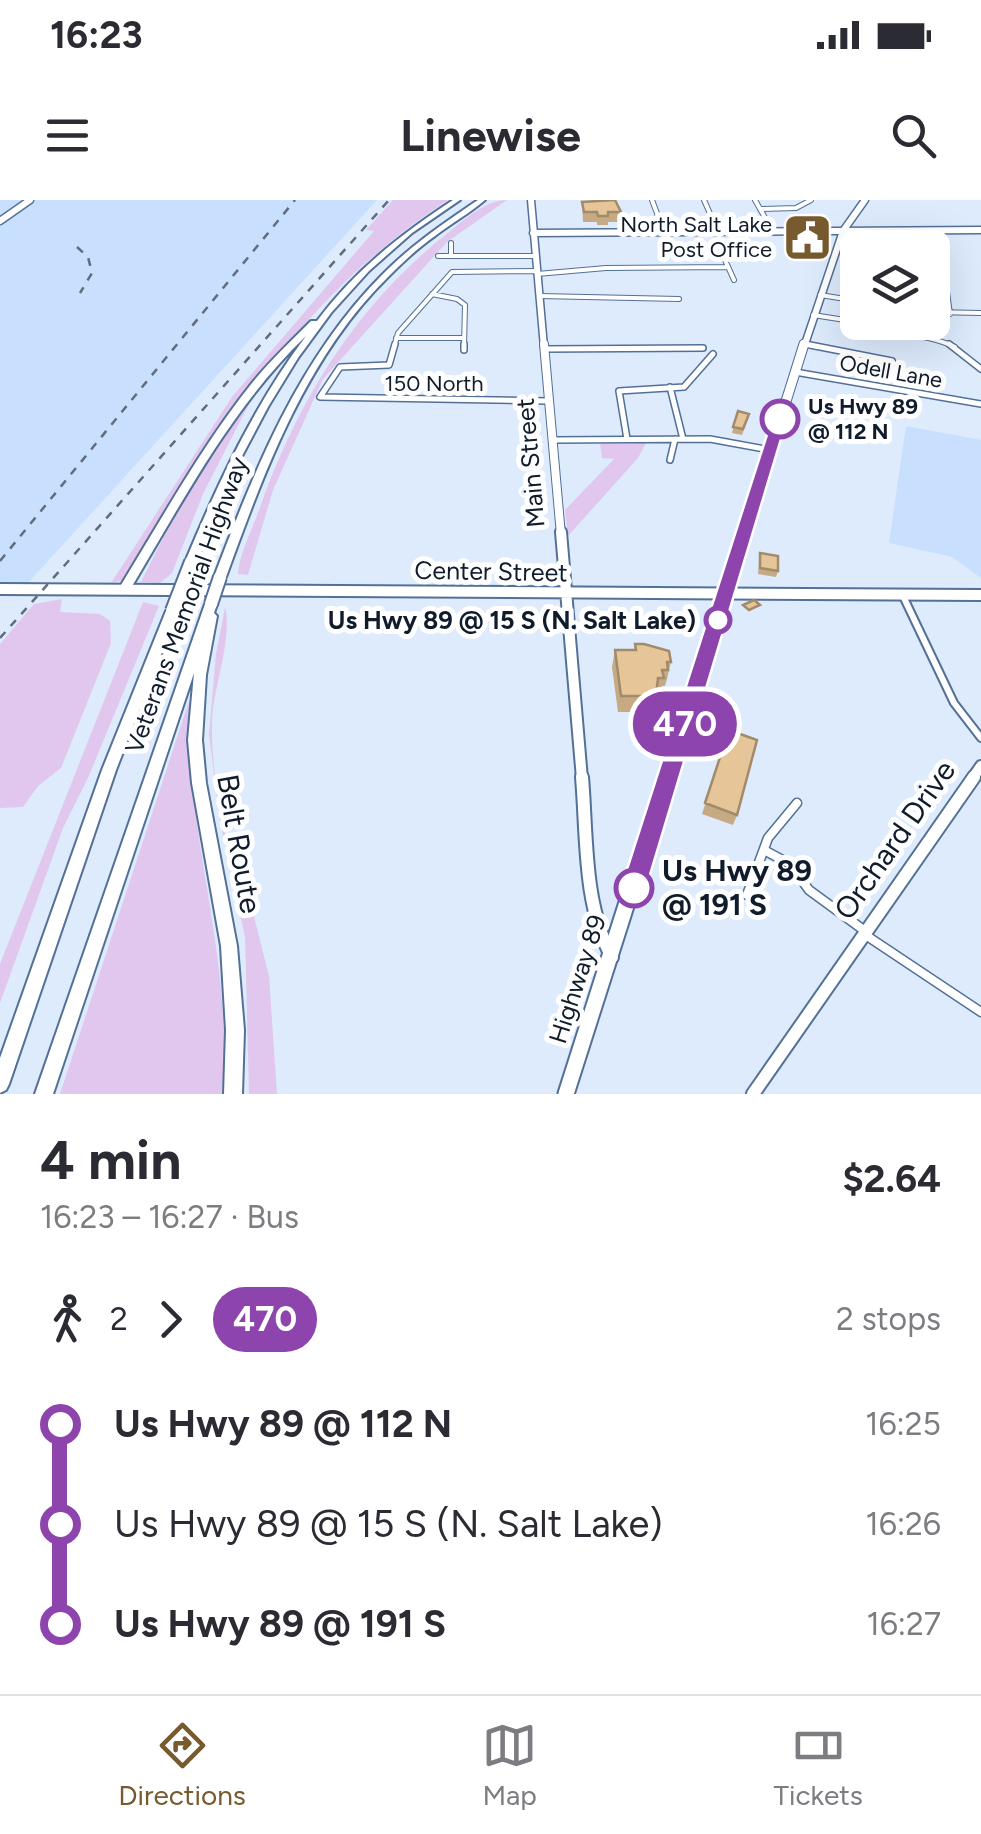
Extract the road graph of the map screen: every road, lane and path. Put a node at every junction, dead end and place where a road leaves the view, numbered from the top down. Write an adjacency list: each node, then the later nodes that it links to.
1 (30, 200): 11 (street)
2 (458, 200): 34 (highway, Veterans Memorial Highway)
3 (482, 200): 65 (highway, Veterans Memorial Highway, bridge)
4 (531, 200): 19 (street, Main Street)
5 (652, 200): 16 (street)
6 (704, 200): 17 (street)
7 (756, 200): 10 (street)
8 (811, 200): 10 (street)
9 (866, 200): 12 (main road, Highway 89)
10 (760, 209): 18 (street)
11 (0, 221)
12 (844, 230)
13 (950, 230): 14 (street)
14 (981, 230)
15 (840, 231): 18 (street)
16 (664, 232): 17 (street); 19 (street)
17 (718, 232): 18 (street)
18 (773, 232)
19 (534, 233): 24 (street, Main Street)
20 (840, 239): 30 (main road, Highway 89)
21 (451, 244): 23 (street)
22 (438, 256): 23 (street)
23 (451, 256): 24 (street)
24 (535, 256): 27 (street, Main Street)
25 (725, 260): 26 (street)
26 (728, 267): 27 (street); 28 (street)
27 (537, 272): 29 (street); 31 (street, Main Street)
28 (734, 280)
29 (431, 294): 39 (street); 40 (street)
30 (820, 295): 32 (street); 36 (main road, Highway 89)
31 (539, 296): 33 (street); 45 (street, Main Street)
32 (840, 298)
33 (678, 299)
34 (338, 301): 60 (highway); 74 (highway, Veterans Memorial Highway, bridge)
35 (981, 313): 37 (street)
36 (814, 314): 38 (street); 42 (main road, Highway 89)
37 (950, 314)
38 (840, 319)
39 (395, 338): 40 (street); 51 (street, 150 North)
40 (464, 338): 44 (street)
41 (933, 340): 48 (street)
42 (804, 344): 47 (street); 49 (main road, Highway 89)
43 (704, 348): 45 (street)
44 (464, 350)
45 (543, 350): 51 (street, Main Street)
46 (713, 354): 50 (street)
47 (892, 360)
48 (981, 369)
49 (795, 372): 52 (street, Odell Lane); 57 (main road, Highway 89)
50 (670, 387): 54 (street); 56 (street)
51 (548, 401): 55 (street, Main Street)
52 (981, 404)
53 (675, 439): 54 (street); 56 (street); 58 (street)
54 (684, 439): 57 (street)
55 (551, 440): 56 (street); 61 (street, Main Street)
56 (627, 440)
57 (770, 450): 64 (main road, Highway 89)
58 (670, 460)
59 (0, 589): 60 (street, Center Street)
60 (124, 590): 61 (street, Center Street)
61 (565, 591): 64 (street, Center Street); 72 (street, Main Street)
62 (902, 595): 63 (street, Center Street); 64 (street, Center Street); 66 (street)
63 (981, 595)
64 (726, 596): 72 (main road, Highway 89)
65 (210, 604): 75 (highway, Veterans Memorial Highway); 76 (highway, Belt Route)
66 (981, 738)
67 (981, 766): 71 (street, Orchard Drive)
68 (797, 803): 69 (street)
69 (764, 850): 70 (street); 71 (street)
70 (747, 895)
71 (864, 932): 73 (street); 78 (street, Orchard Drive)
72 (612, 957): 77 (main road, Highway 89)
73 (981, 1012)
74 (0, 1084)
75 (44, 1094)
76 (233, 1094)
77 (566, 1094)
78 (753, 1094)

